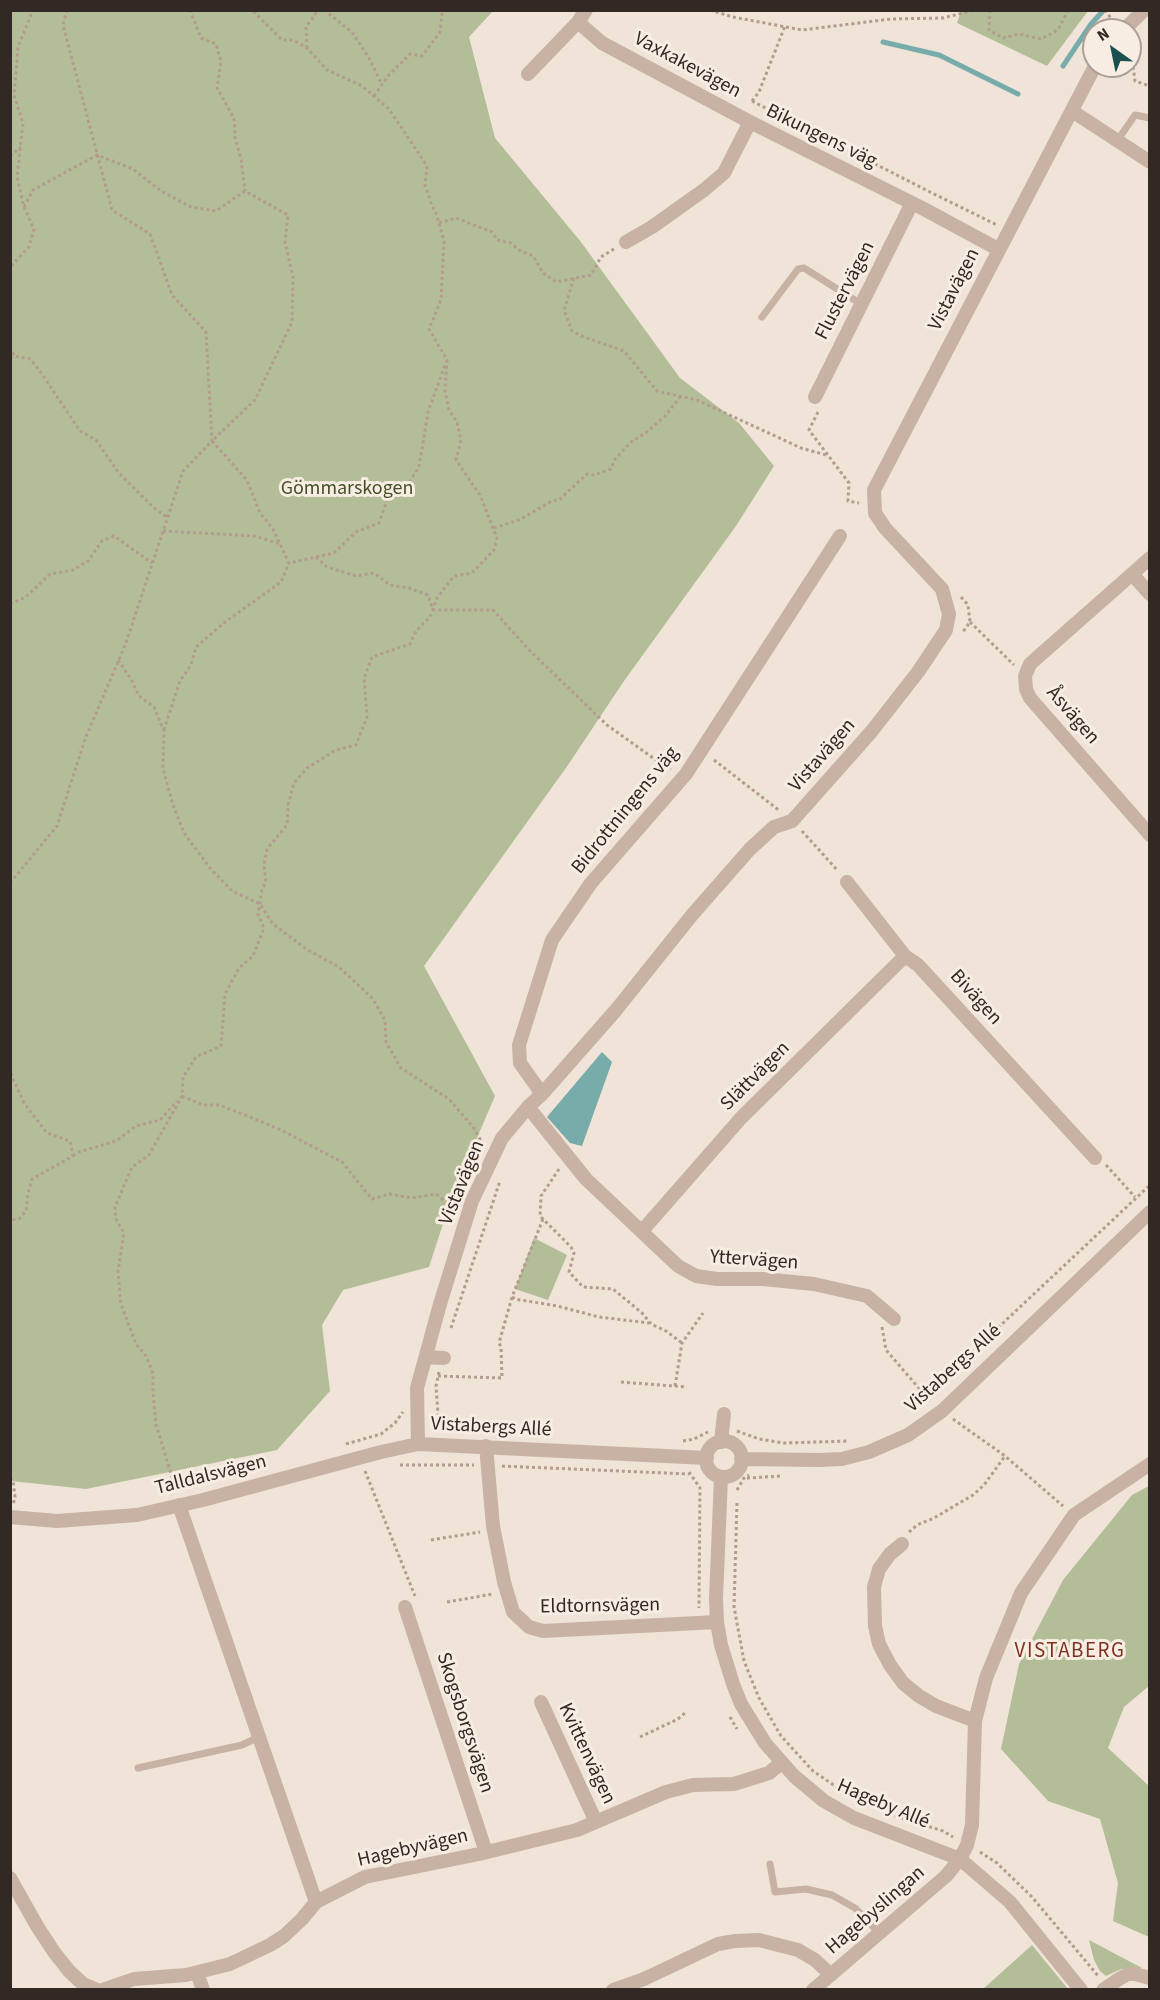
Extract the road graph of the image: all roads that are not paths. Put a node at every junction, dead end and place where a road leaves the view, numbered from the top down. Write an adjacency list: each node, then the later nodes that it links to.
1 (586, 10): 2 (street)
2 (578, 22): 3 (street); 7 (street, Vaxkakevägen)
3 (528, 74)
4 (1089, 78): 5 (street, Vistavägen)
5 (1072, 111): 8 (street); 12 (street, Vistavägen)
6 (1149, 118): 8 (lane)
7 (750, 122): 10 (street, Bikungens väg); 11 (street, Bikungens väg)
8 (1117, 141): 9 (street)
9 (1149, 162)
10 (917, 206): 12 (street, Bikungens väg); 13 (street, Flustervägen)
11 (626, 242)
12 (998, 249): 23 (street, Vistavägen)
13 (861, 304): 14 (lane); 15 (street, Flustervägen)
14 (762, 317)
15 (817, 402)
16 (840, 536): 23 (street, Bidrottningens väg)
17 (1149, 558): 18 (street)
18 (1132, 574): 19 (street); 20 (street, Åsvägen)
19 (1149, 594)
20 (1149, 835)
21 (847, 882): 22 (street, Bivägen)
22 (905, 956): 25 (street, Bivägen); 27 (street, Slättvägen)
23 (542, 1094): 24 (street, Vistavägen)
24 (528, 1107): 27 (street, Yttervägen); 29 (street, Vistavägen)
25 (1095, 1158)
26 (1149, 1212): 34 (street, Vistabergs Allé)
27 (642, 1231): 28 (street, Yttervägen)
28 (894, 1319)
29 (426, 1357): 30 (street); 31 (street, Vistavägen)
30 (443, 1358)
31 (418, 1444): 32 (street, Vistabergs Allé); 37 (street, Talldalsvägen)
32 (486, 1446): 33 (street, Vistabergs Allé); 41 (street, Eldtornsvägen)
33 (706, 1458): 34 (street); 36 (street)
34 (741, 1459): 36 (street)
35 (1149, 1464): 43 (street)
36 (721, 1477): 41 (street, Hageby Allé)
37 (179, 1505): 38 (street, Talldalsvägen); 44 (street)
38 (12, 1508)
39 (902, 1544): 43 (street)
40 (410, 1603): 48 (street, Skogsborgsvägen)
41 (717, 1622): 45 (street, Hageby Allé)
42 (541, 1702): 47 (street, Kvittenvägen)
43 (975, 1721): 49 (street, Hagebyslingan)
44 (259, 1737): 46 (lane); 52 (street)
45 (781, 1763): 47 (street, Hagebyvägen); 49 (street, Hageby Allé)
46 (138, 1768)
47 (596, 1822): 48 (street, Hagebyvägen)
48 (486, 1852): 52 (street, Hagebyvägen)
49 (960, 1859): 53 (street, Hagebyslingan); 63 (street, Hageby Allé)
50 (770, 1864): 53 (lane)
51 (10, 1878): 58 (street)
52 (316, 1902): 54 (street)
53 (879, 1933): 55 (street, Hagebyslingan)
54 (197, 1972): 59 (street); 60 (street)
55 (831, 1975): 61 (street); 62 (street, Hagebyslingan)
56 (1149, 1978): 57 (street)
57 (1105, 1988)
58 (97, 1989)
59 (102, 1989)
60 (203, 1989)
61 (613, 1989)
62 (813, 1989)
63 (1081, 1989)

